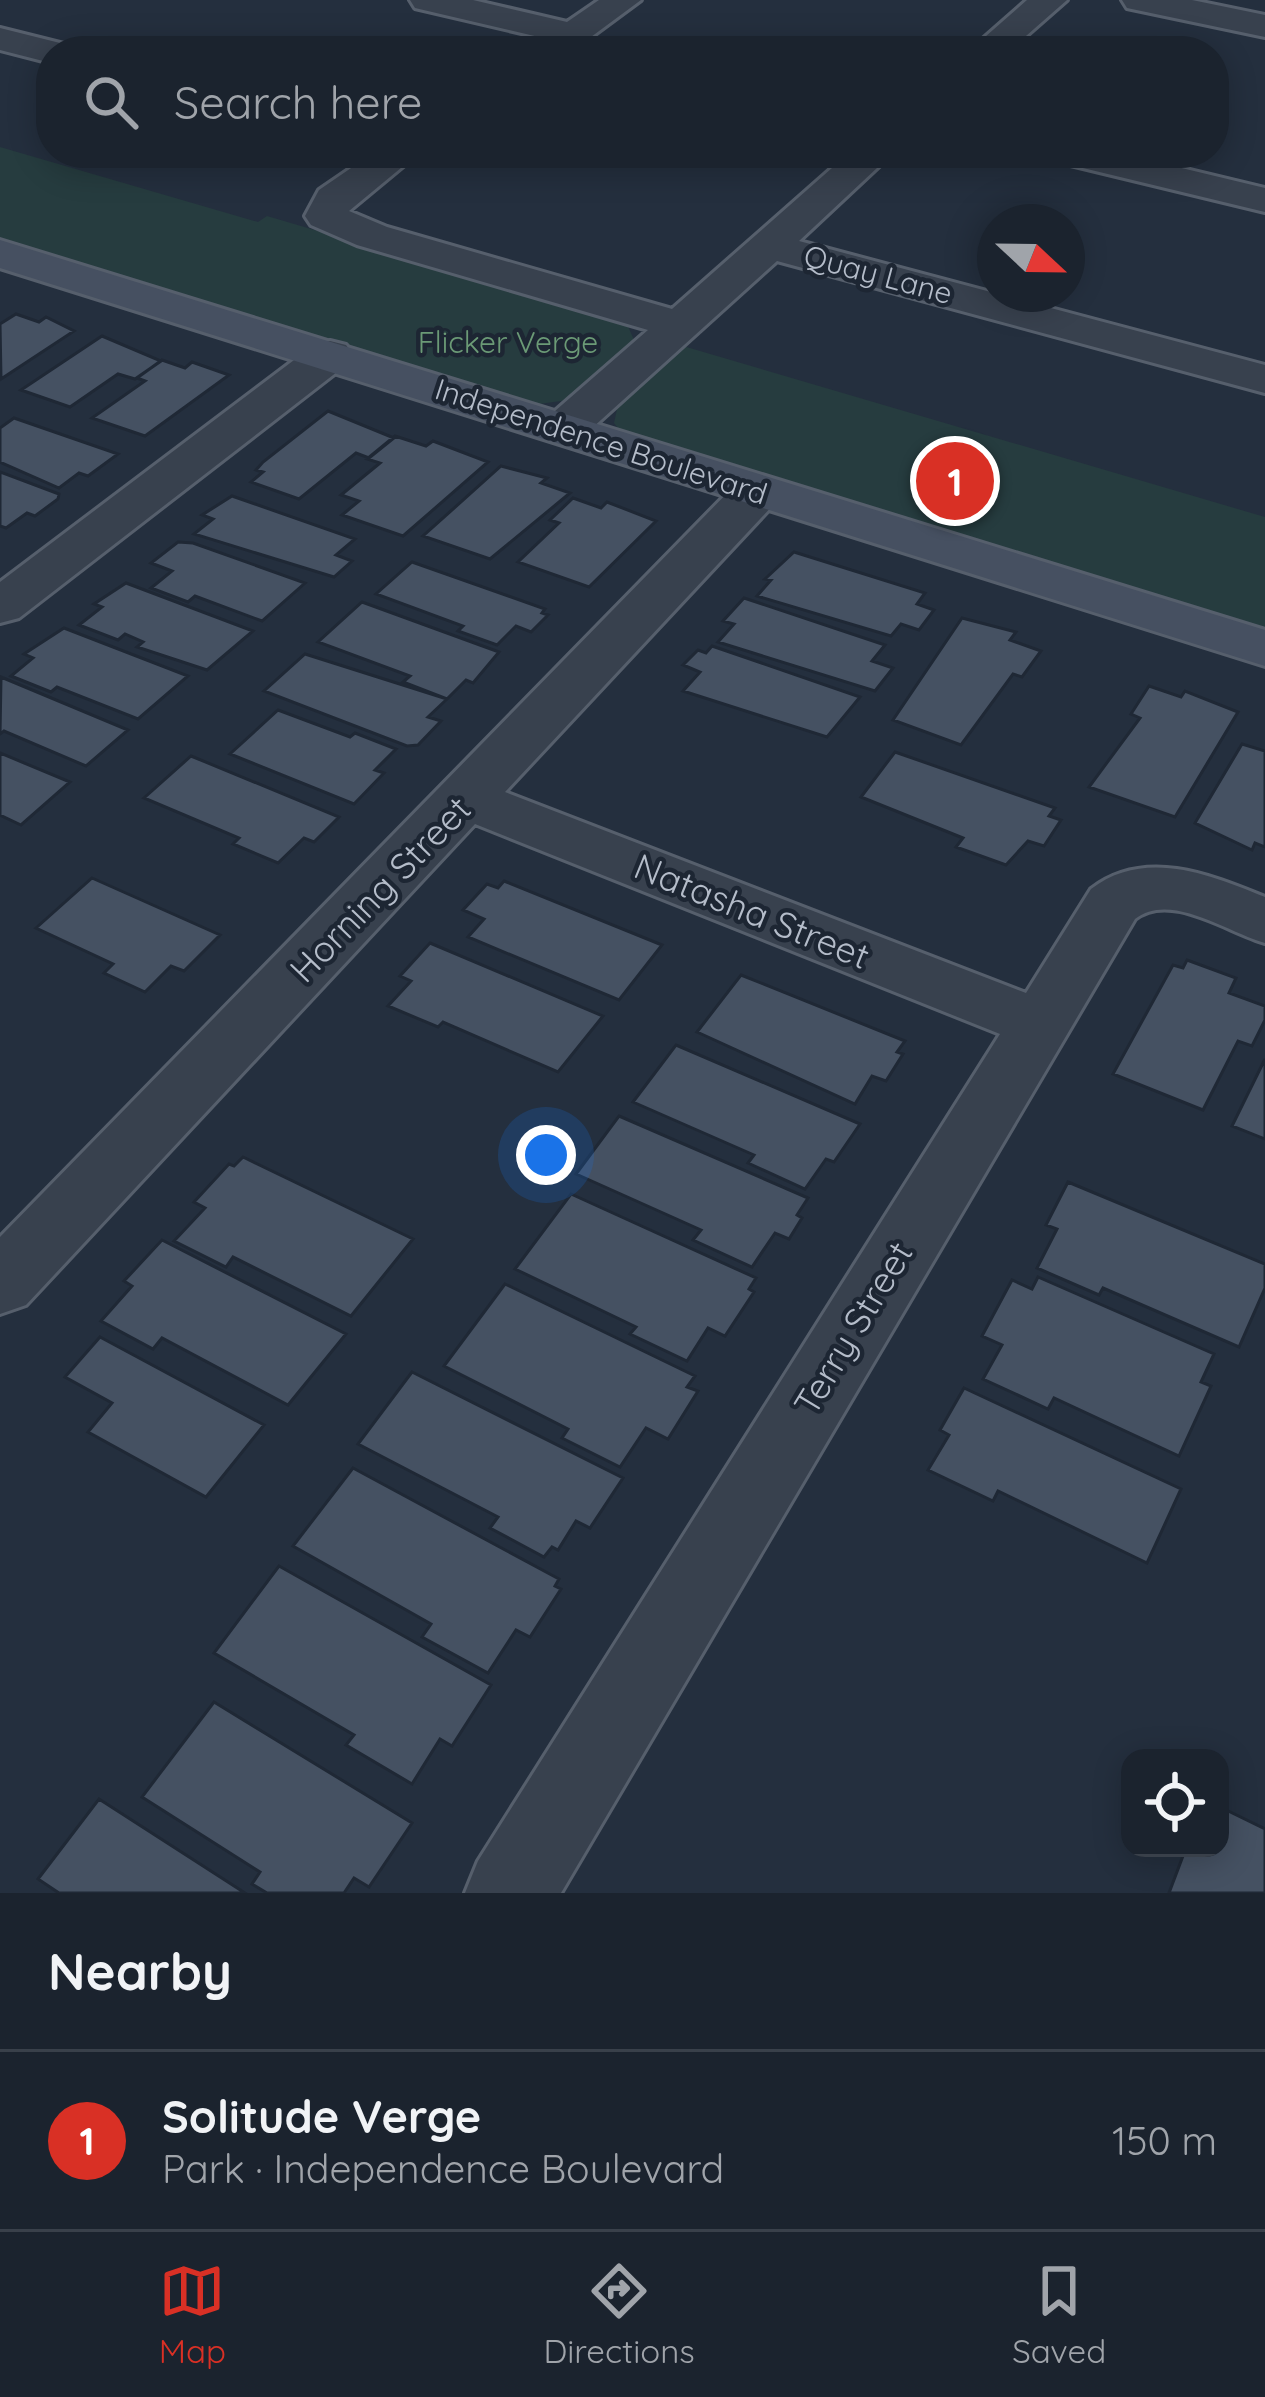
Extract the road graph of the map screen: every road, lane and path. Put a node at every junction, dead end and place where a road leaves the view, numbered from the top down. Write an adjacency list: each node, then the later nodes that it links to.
1 (428, 0): 6 (street)
2 (623, 0): 7 (street)
3 (1139, 0): 5 (street)
4 (1043, 1): 8 (street)
5 (1265, 26)
6 (539, 36)
7 (570, 36)
8 (1004, 36)
9 (0, 39): 10 (street)
10 (36, 48)
11 (378, 168): 17 (street)
12 (856, 168): 15 (street)
13 (1131, 168): 14 (street)
14 (1265, 200)
15 (769, 246): 17 (street); 19 (street, Quay Lane)
16 (0, 253): 18 (street, Independence Boulevard)
17 (680, 325): 20 (street)
18 (330, 356): 20 (street, Independence Boulevard); 22 (street)
19 (1265, 379)
20 (563, 428): 21 (street, Independence Boulevard)
21 (757, 492): 23 (street, Independence Boulevard); 26 (street, Horning Street)
22 (0, 607)
23 (1202, 632): 24 (street, Independence Boulevard); 25 (street, Independence Boulevard)
24 (1265, 649)
25 (1265, 659)
26 (467, 799): 28 (street, Natasha Street); 29 (street, Horning Street)
27 (1265, 921): 28 (street, Terry Street)
28 (1038, 1023): 30 (street, Terry Street)
29 (0, 1284)
30 (510, 1893)

